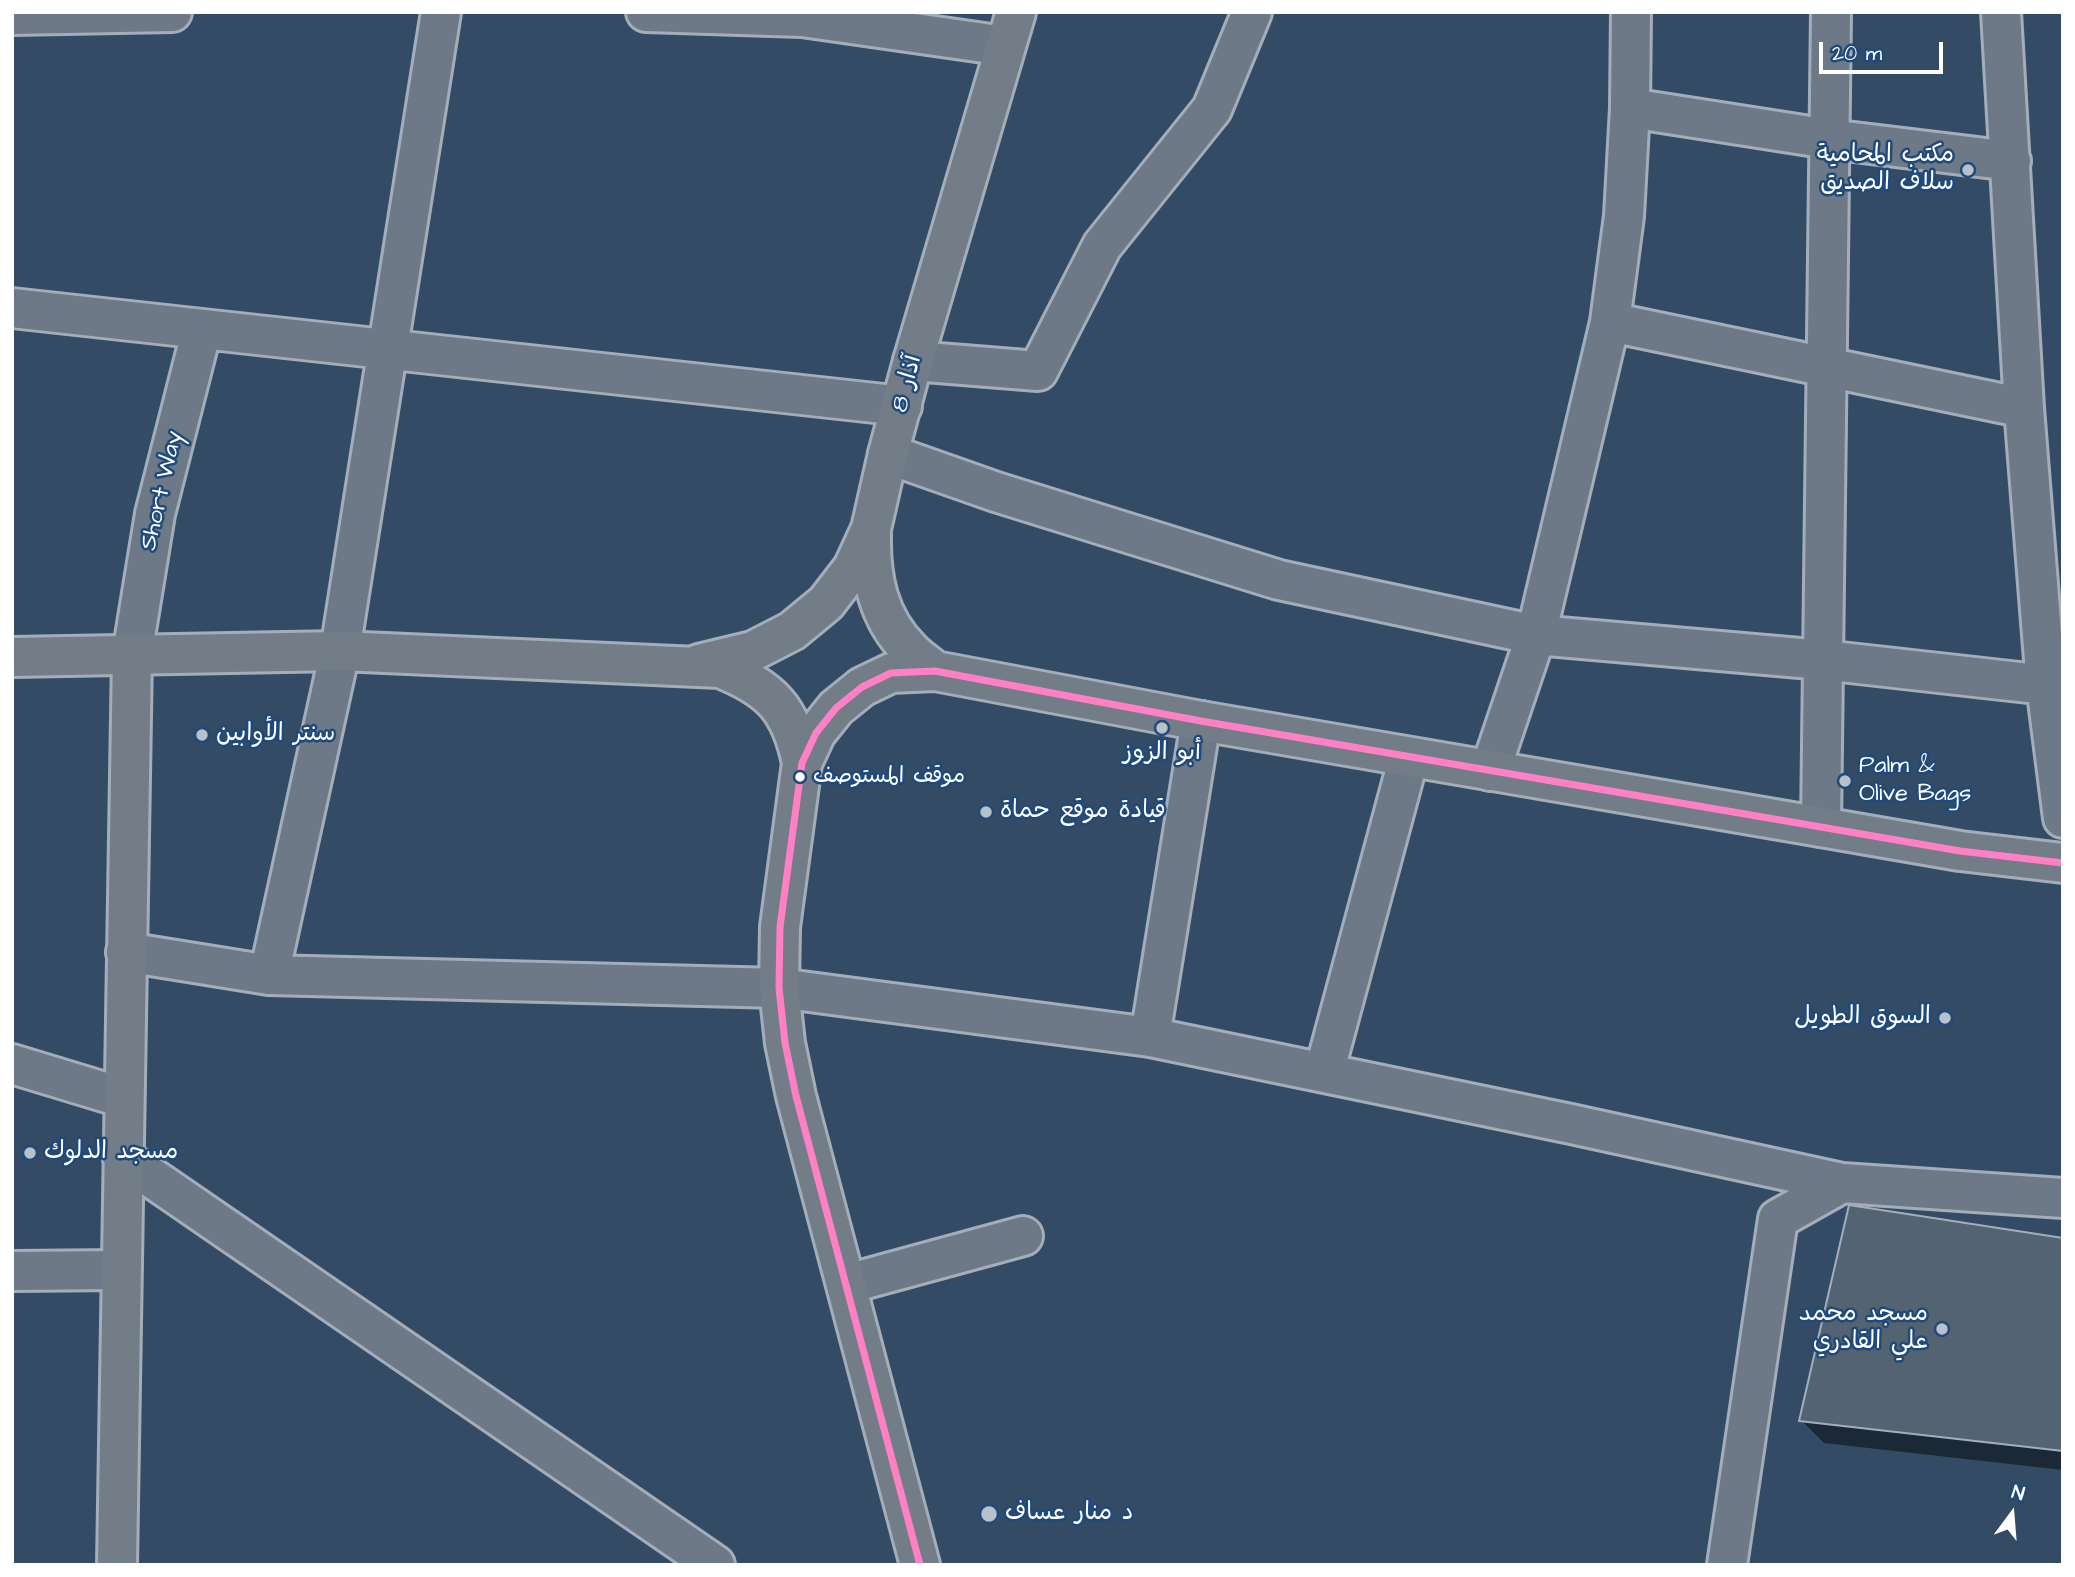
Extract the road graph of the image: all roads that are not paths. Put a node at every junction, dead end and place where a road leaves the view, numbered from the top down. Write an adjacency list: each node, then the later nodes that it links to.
1 (172, 12): 8 (street)
2 (441, 12): 17 (street)
3 (646, 12): 9 (street)
4 (1252, 12): 18 (street)
5 (1631, 12): 11 (street)
6 (1831, 12): 12 (street)
7 (2001, 12): 13 (street)
8 (12, 15)
9 (802, 15): 10 (street)
10 (1010, 29): 18 (main road, 8 آذار)
11 (1630, 108): 12 (street); 15 (street)
12 (1829, 139): 13 (street); 19 (street)
13 (2011, 162): 21 (street)
14 (12, 308): 16 (street)
15 (1610, 322): 19 (street); 24 (street)
16 (202, 329): 17 (street); 26 (street, Short Way)
17 (387, 350): 20 (street); 25 (street)
18 (914, 361): 20 (main road, 8 آذار)
19 (1827, 367): 21 (street); 28 (street)
20 (902, 406): 22 (main road, 8 آذار)
21 (2024, 408): 31 (street)
22 (888, 454): 23 (main road, 8 آذار); 24 (street)
23 (871, 528): 29 (main road, 8 آذار); 30 (main road)
24 (1536, 635): 28 (street); 35 (street)
25 (340, 651): 26 (main road); 29 (main road); 40 (street)
26 (132, 654): 27 (main road); 39 (main road)
27 (12, 657)
28 (1823, 660): 31 (street); 37 (street)
29 (693, 666): 34 (main road)
30 (935, 671): 32 (main road); 34 (main road)
31 (2054, 685): 36 (street)
32 (1201, 721): 33 (main road); 42 (street)
33 (1409, 757): 35 (main road); 44 (street)
34 (803, 763): 41 (main road)
35 (1490, 771): 37 (main road)
36 (2063, 818)
37 (1821, 827): 38 (main road)
38 (2063, 863)
39 (126, 952): 40 (street); 45 (main road)
40 (269, 975): 41 (street)
41 (779, 988): 42 (street); 52 (main road)
42 (1150, 1037): 44 (street)
43 (12, 1064): 45 (street)
44 (1324, 1073): 47 (street)
45 (124, 1098): 46 (main road)
46 (123, 1158): 50 (main road); 54 (street)
47 (1842, 1183): 48 (street); 56 (street)
48 (2063, 1198)
49 (1023, 1236): 52 (street)
50 (121, 1270): 51 (street); 53 (main road)
51 (12, 1271)
52 (847, 1284): 55 (main road)
53 (117, 1565)
54 (715, 1565)
55 (920, 1565)
56 (1727, 1565)

